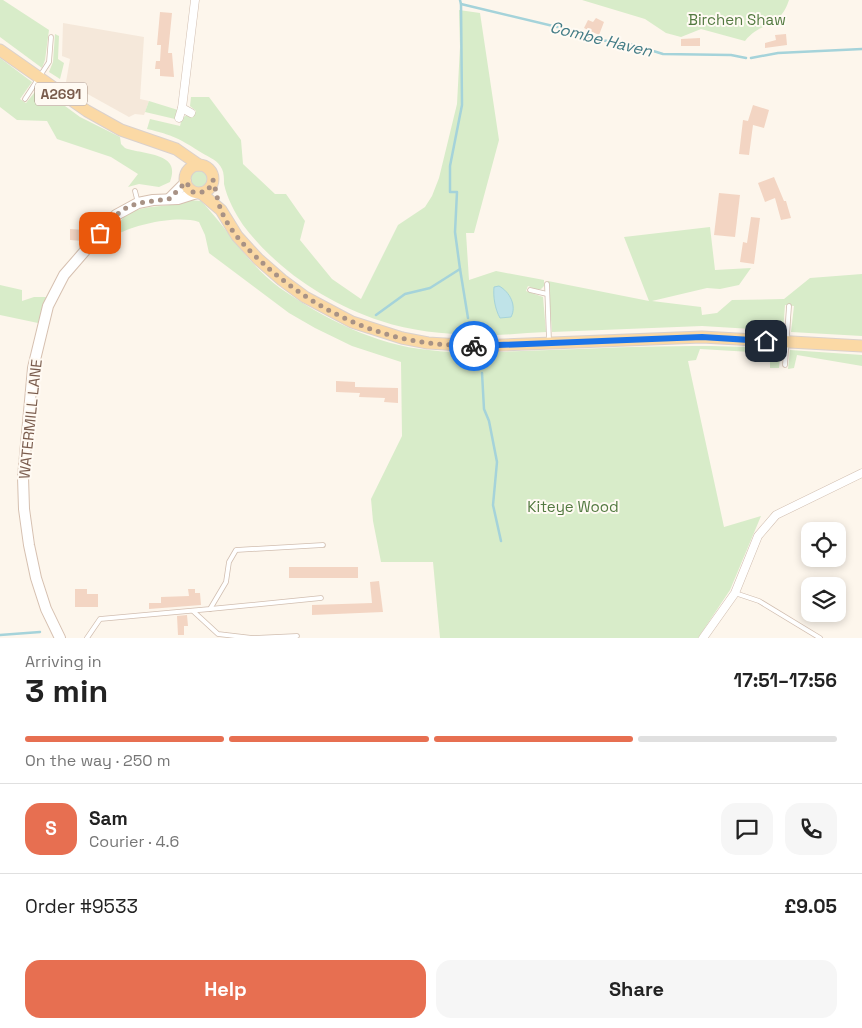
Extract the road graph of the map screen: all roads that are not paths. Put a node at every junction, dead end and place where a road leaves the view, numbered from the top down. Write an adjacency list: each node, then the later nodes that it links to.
1 (195, 0): 6 (street)
2 (51, 37): 4 (lane)
3 (0, 50): 4 (main road, A2691)
4 (40, 78): 5 (lane); 9 (main road, A2691)
5 (25, 99)
6 (182, 108): 7 (street); 8 (street)
7 (191, 113)
8 (179, 118)
9 (176, 149): 10 (main road, A2691); 11 (main road)
10 (199, 166): 11 (main road); 12 (main road)
11 (186, 178): 14 (main road); 15 (street)
12 (213, 180): 14 (main road); 17 (main road)
13 (135, 191): 16 (lane)
14 (199, 193): 15 (street, WATERMILL LANE); 17 (main road)
15 (169, 199): 16 (street, WATERMILL LANE)
16 (138, 203): 34 (street, WATERMILL LANE)
17 (221, 210): 23 (main road)
18 (547, 284): 20 (lane)
19 (530, 290): 20 (lane)
20 (547, 294): 23 (lane)
21 (789, 306): 22 (lane)
22 (786, 342): 23 (main road); 24 (main road); 25 (lane)
23 (549, 343)
24 (862, 346)
25 (784, 365)
26 (862, 473): 28 (street)
27 (323, 545): 30 (lane)
28 (735, 593): 37 (street); 38 (lane)
29 (321, 598): 30 (lane)
30 (210, 610): 31 (lane)
31 (193, 611): 32 (lane); 35 (lane)
32 (218, 634): 33 (lane); 36 (lane)
33 (296, 636)
34 (60, 638)
35 (87, 638)
36 (222, 638)
37 (703, 638)
38 (820, 638)

